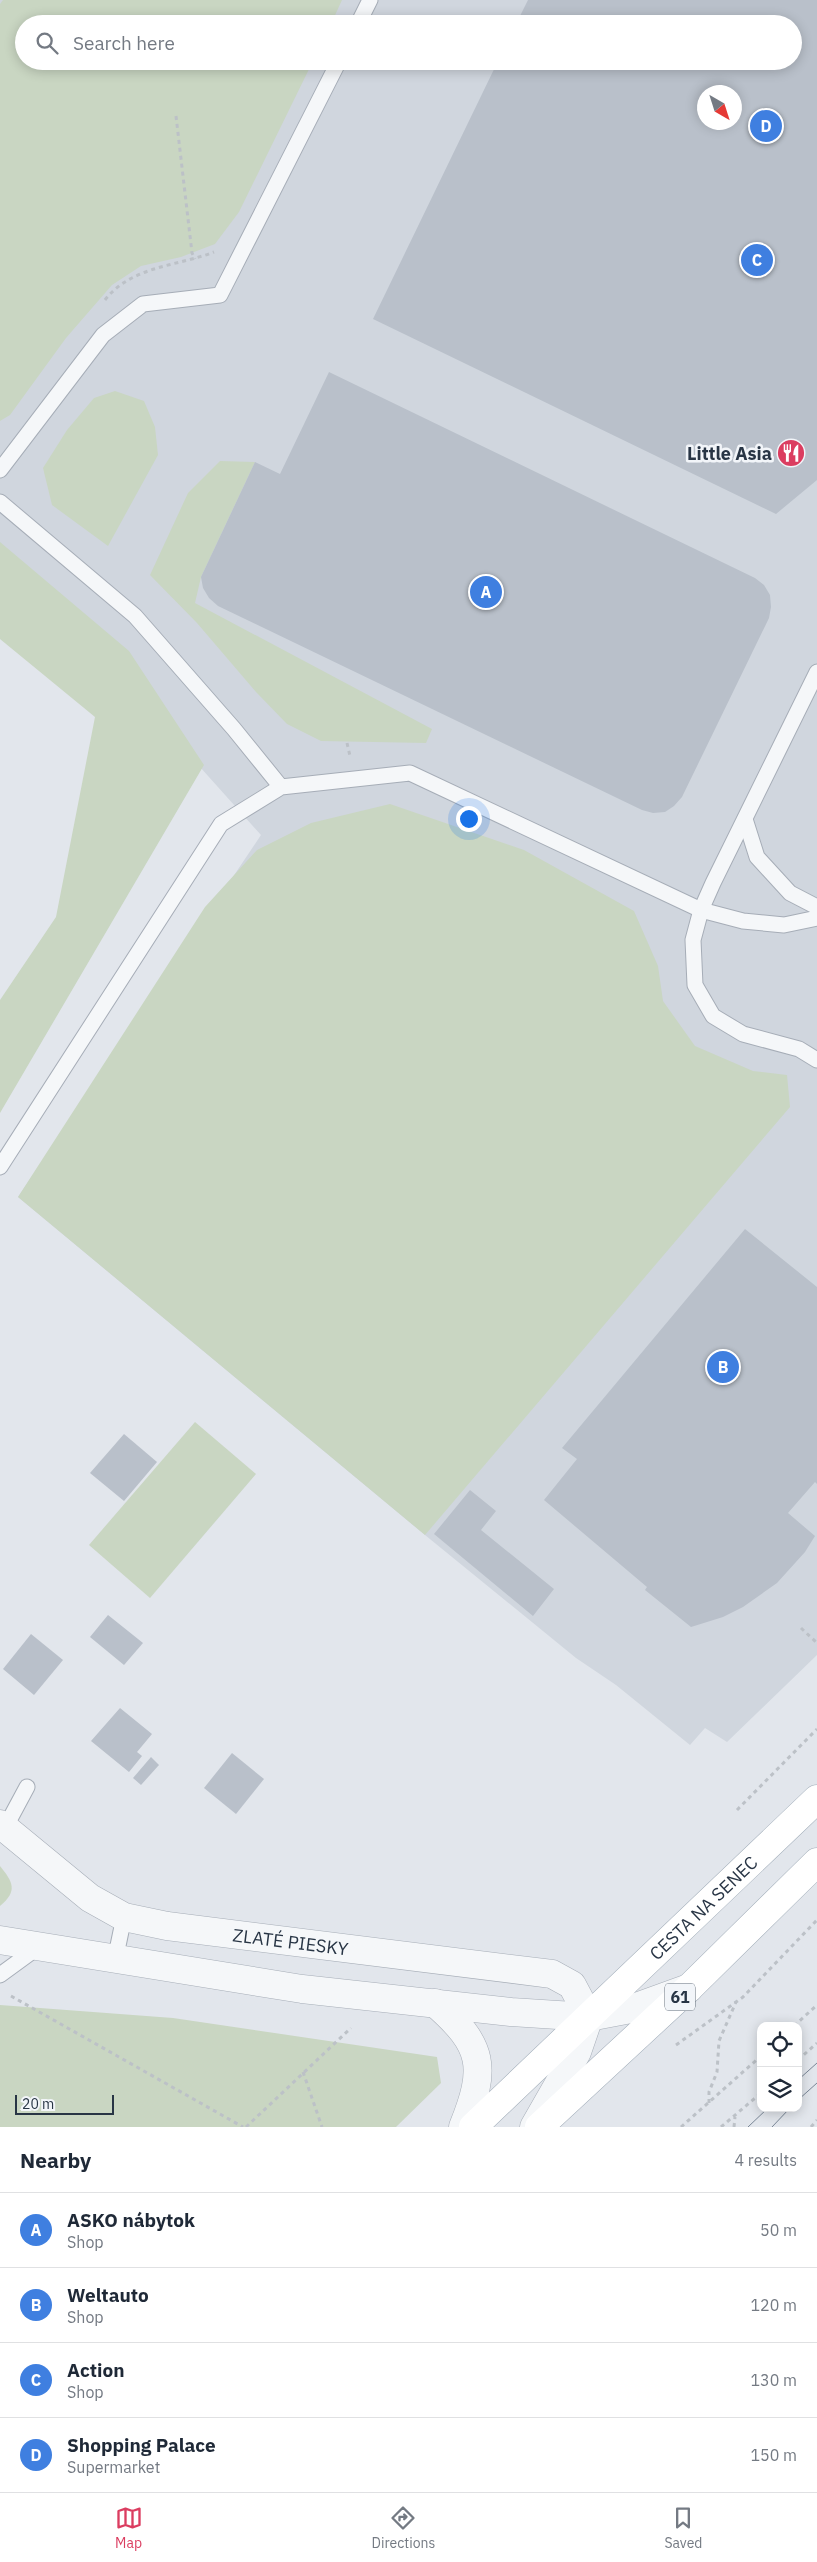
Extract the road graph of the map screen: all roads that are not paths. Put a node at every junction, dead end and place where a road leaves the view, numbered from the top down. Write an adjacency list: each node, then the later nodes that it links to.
1 (370, 0): 2 (lane)
2 (362, 15)
3 (334, 70): 4 (lane)
4 (0, 470)
5 (0, 502): 7 (lane)
6 (817, 672): 8 (lane)
7 (281, 787): 10 (lane); 13 (lane)
8 (745, 819): 9 (lane); 10 (lane)
9 (817, 906)
10 (701, 910): 11 (lane); 12 (lane)
11 (817, 918)
12 (817, 1060)
13 (0, 1167)
14 (27, 1787): 16 (lane)
15 (817, 1799): 25 (main road, CESTA NA SENEC)
16 (2, 1826): 18 (street, ZLATÉ PIESKY)
17 (817, 1862): 23 (main road, 61)
18 (124, 1917): 21 (lane); 25 (street, ZLATÉ PIESKY)
19 (0, 1940): 20 (street)
20 (37, 1948): 21 (street); 22 (lane)
21 (115, 1960): 24 (street)
22 (0, 1975)
23 (689, 1988): 25 (street); 29 (main road, 61)
24 (435, 2003): 25 (street); 26 (street)
25 (590, 2017): 27 (main road, CESTA NA SENEC); 28 (street, CESTA NA SENEC)
26 (463, 2127)
27 (473, 2127)
28 (534, 2127)
29 (539, 2127)

